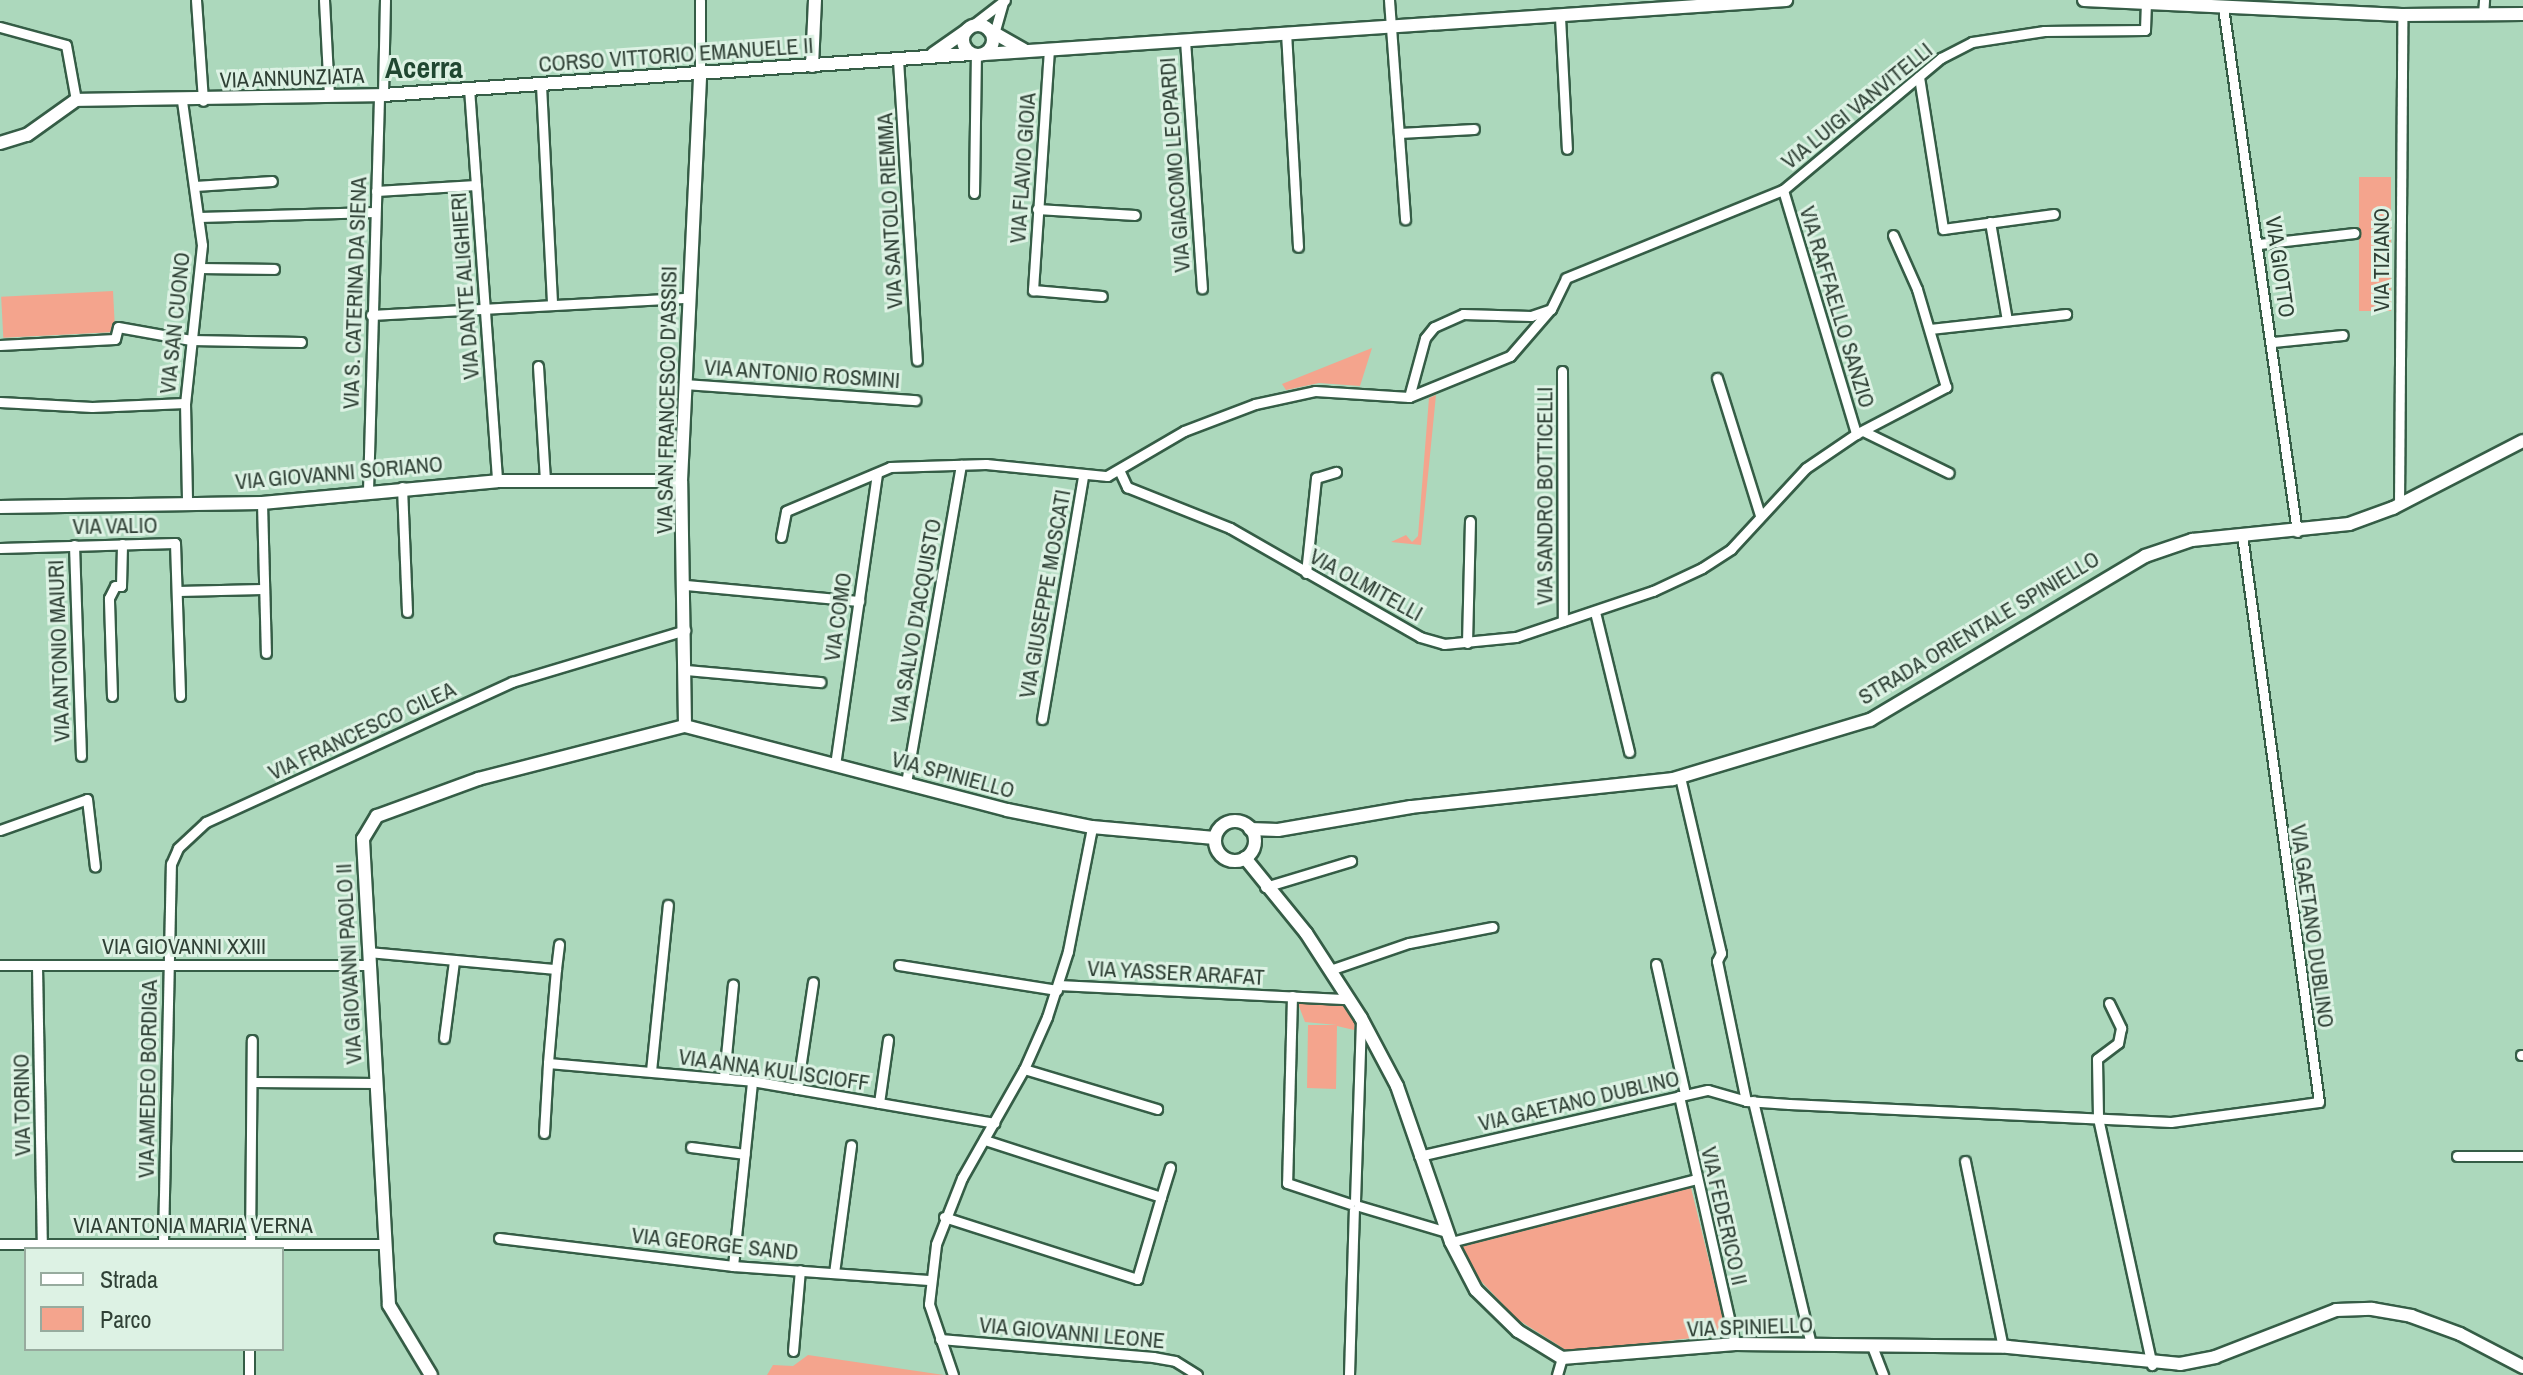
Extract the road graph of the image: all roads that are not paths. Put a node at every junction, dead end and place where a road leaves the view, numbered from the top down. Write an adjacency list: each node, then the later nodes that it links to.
1 (196, 0): 39 (street)
2 (324, 0): 36 (street)
3 (385, 0): 35 (street, VIA S. CATERINA DA SIENA)
4 (700, 0): 31 (street)
5 (815, 0): 30 (street)
6 (1389, 0): 19 (street)
7 (1786, 0): 11 (street, CORSO VITTORIO EMANUELE II)
8 (2084, 0): 13 (street)
9 (2484, 0): 17 (street)
10 (1004, 1): 21 (street); 23 (street)
11 (1754, 1): 12 (street, CORSO VITTORIO EMANUELE II)
12 (1718, 2): 18 (street, CORSO VITTORIO EMANUELE II)
13 (2146, 3): 14 (street); 32 (street, VIA LUIGI VANVITELLI)
14 (2223, 7): 16 (street); 59 (street, VIA GIOTTO)
15 (2523, 14): 17 (street)
16 (2402, 15): 17 (street); 102 (street, VIA TIZIANO)
17 (2483, 15)
18 (1560, 17): 19 (street, CORSO VITTORIO EMANUELE II); 43 (street)
19 (1390, 23): 22 (street, CORSO VITTORIO EMANUELE II); 41 (street)
20 (0, 27): 37 (street)
21 (968, 29): 23 (street, CORSO VITTORIO EMANUELE II); 27 (street); 28 (street)
22 (1286, 32): 24 (street, CORSO VITTORIO EMANUELE II); 60 (street)
23 (991, 35): 26 (street, CORSO VITTORIO EMANUELE II); 27 (street)
24 (1185, 40): 25 (street, CORSO VITTORIO EMANUELE II); 63 (street, VIA GIACOMO LEOPARDI)
25 (1049, 49): 26 (street, CORSO VITTORIO EMANUELE II); 50 (street, VIA FLAVIO GIOIA)
26 (1031, 50): 27 (street, CORSO VITTORIO EMANUELE II)
27 (977, 54): 28 (street, CORSO VITTORIO EMANUELE II); 49 (street)
28 (931, 56): 29 (street, CORSO VITTORIO EMANUELE II)
29 (898, 60): 30 (street, CORSO VITTORIO EMANUELE II); 78 (street, VIA SANTOLO RIEMMA)
30 (812, 66): 31 (street, CORSO VITTORIO EMANUELE II)
31 (700, 75): 33 (street, CORSO VITTORIO EMANUELE II); 65 (street, VIA SAN FRANCESCO D'ASSISI)
32 (1919, 77): 47 (street, VIA LUIGI VANVITELLI); 56 (street)
33 (541, 85): 34 (street, CORSO VITTORIO EMANUELE II); 66 (street)
34 (469, 88): 35 (street, CORSO VITTORIO EMANUELE II); 45 (street, VIA DANTE ALIGHIERI)
35 (381, 95): 36 (street, VIA ANNUNZIATA); 48 (street, VIA S. CATERINA DA SIENA)
36 (329, 96): 39 (street, VIA ANNUNZIATA)
37 (76, 100): 38 (street, VIA ANNUNZIATA); 42 (street)
38 (182, 101): 39 (street, VIA ANNUNZIATA); 46 (street, VIA SAN CUONO)
39 (203, 101)
40 (1474, 129): 41 (street)
41 (1399, 133): 55 (street)
42 (0, 143)
43 (1567, 149)
44 (272, 181): 46 (street)
45 (476, 185): 48 (street); 67 (street, VIA DANTE ALIGHIERI)
46 (195, 186): 54 (street, VIA SAN CUONO)
47 (1783, 190): 68 (street, VIA LUIGI VANVITELLI); 87 (street, VIA RAFFAELLO SANZIO)
48 (376, 191): 51 (street, VIA S. CATERINA DA SIENA)
49 (974, 193)
50 (1037, 209): 53 (street); 64 (street, VIA FLAVIO GIOIA)
51 (375, 212): 54 (street); 70 (street, VIA S. CATERINA DA SIENA)
52 (2054, 214): 56 (street)
53 (1135, 215)
54 (199, 217): 61 (street, VIA SAN CUONO)
55 (1405, 219)
56 (1990, 222): 71 (street)
57 (2354, 233): 59 (street)
58 (1893, 235): 72 (street, VIA OLMITELLI)
59 (2259, 244): 76 (street, VIA GIOTTO)
60 (1298, 247)
61 (203, 268): 62 (street); 74 (street, VIA SAN CUONO)
62 (274, 269)
63 (1202, 288)
64 (1102, 296)
65 (689, 298): 66 (street); 82 (street, VIA SAN FRANCESCO D'ASSISI)
66 (552, 305): 67 (street)
67 (482, 308): 70 (street); 96 (street, VIA DANTE ALIGHIERI)
68 (1551, 309): 83 (street, VIA LUIGI VANVITELLI); 83 (street)
69 (2066, 314): 71 (street)
70 (371, 315): 99 (street, VIA S. CATERINA DA SIENA)
71 (2007, 320): 72 (street)
72 (1930, 329): 87 (street, VIA OLMITELLI)
73 (2343, 335): 76 (street)
74 (191, 340): 75 (street); 77 (street); 86 (street, VIA SAN CUONO)
75 (301, 342)
76 (2273, 342): 106 (street, VIA GIOTTO)
77 (0, 345)
78 (917, 360)
79 (538, 366): 95 (street)
80 (1562, 371): 119 (street, VIA SANDRO BOTTICELLI)
81 (1717, 378): 104 (street)
82 (685, 384): 84 (street, VIA ANTONIO ROSMINI); 97 (street, VIA SAN FRANCESCO D'ASSISI)
83 (1409, 397): 90 (street, VIA LUIGI VANVITELLI)
84 (915, 400)
85 (0, 402): 86 (street)
86 (185, 403): 100 (street, VIA SAN CUONO)
87 (1861, 433): 92 (street); 104 (street, VIA OLMITELLI)
88 (2523, 441): 102 (street, STRADA ORIENTALE SPINIELLO)
89 (961, 465): 93 (street); 94 (street); 133 (street, VIA SALVO D'ACQUISTO)
90 (1120, 472): 94 (street); 112 (street, VIA OLMITELLI)
91 (1336, 472): 112 (street)
92 (1949, 473)
93 (877, 474): 108 (street); 116 (street, VIA COMO)
94 (1083, 476): 127 (street, VIA GIUSEPPE MOSCATI)
95 (545, 480): 96 (street, VIA GIOVANNI SORIANO); 97 (street, VIA GIOVANNI SORIANO)
96 (497, 481): 98 (street, VIA GIOVANNI SORIANO)
97 (681, 481): 113 (street, VIA SAN FRANCESCO D'ASSISI)
98 (402, 487): 99 (street, VIA GIOVANNI SORIANO); 117 (street)
99 (368, 491): 101 (street, VIA GIOVANNI SORIANO)
100 (187, 502): 101 (street, VIA GIOVANNI SORIANO); 103 (street, VIA GIOVANNI SORIANO)
101 (262, 503): 114 (street)
102 (2399, 505): 106 (street, STRADA ORIENTALE SPINIELLO)
103 (0, 507)
104 (1760, 515): 118 (street, VIA OLMITELLI)
105 (1470, 521): 121 (street)
106 (2297, 532): 107 (street, STRADA ORIENTALE SPINIELLO)
107 (2242, 535): 132 (street, STRADA ORIENTALE SPINIELLO); 176 (street, VIA GAETANO DUBLINO)
108 (781, 537)
109 (122, 544): 110 (street, VIA VALIO); 115 (street, VIA VALIO); 125 (street)
110 (74, 545): 111 (street, VIA VALIO); 130 (street, VIA ANTONIO MAIURI)
111 (0, 548)
112 (1306, 573): 121 (street, VIA OLMITELLI)
113 (685, 585): 116 (street); 120 (street, VIA SAN FRANCESCO D'ASSISI)
114 (262, 589): 115 (street); 122 (street)
115 (178, 591): 126 (street, VIA VALIO)
116 (859, 601): 131 (street, VIA COMO)
117 (407, 612)
118 (1595, 612): 119 (street, VIA OLMITELLI); 129 (street)
119 (1563, 621): 121 (street, VIA OLMITELLI)
120 (685, 630): 123 (street, VIA SAN FRANCESCO D'ASSISI); 149 (street, VIA FRANCESCO CILEA)
121 (1467, 643)
122 (266, 653)
123 (685, 670): 124 (street); 128 (street, VIA SAN FRANCESCO D'ASSISI)
124 (820, 682)
125 (112, 696)
126 (180, 696)
127 (1042, 719)
128 (685, 726): 131 (street, VIA SPINIELLO); 145 (street, VIA GIOVANNI PAOLO II)
129 (1629, 752)
130 (81, 756)
131 (835, 765): 133 (street, VIA SPINIELLO)
132 (1680, 777): 135 (street, STRADA ORIENTALE SPINIELLO); 173 (street)
133 (906, 783): 134 (street, VIA SPINIELLO)
134 (1092, 827): 137 (street, VIA SPINIELLO); 156 (street)
135 (1250, 829): 137 (street, VIA SPINIELLO); 138 (street)
136 (0, 830): 140 (street)
137 (1215, 838): 138 (street, VIA SPINIELLO)
138 (1245, 858): 141 (street, VIA SPINIELLO)
139 (1351, 861): 141 (street)
140 (95, 867)
141 (1265, 887): 153 (street, VIA SPINIELLO)
142 (668, 905): 166 (street)
143 (1492, 927): 153 (street)
144 (559, 944): 152 (street)
145 (368, 958): 146 (street); 149 (street, VIA GIOVANNI XXIII); 170 (street, VIA GIOVANNI PAOLO II)
146 (454, 961): 152 (street); 161 (street)
147 (1656, 964): 172 (street, VIA FEDERICO II)
148 (0, 965): 151 (street, VIA GIOVANNI XXIII)
149 (167, 965): 151 (street, VIA GIOVANNI XXIII); 194 (street, VIA AMEDEO BORDIGA)
150 (899, 965): 156 (street, VIA YASSER ARAFAT)
151 (37, 966): 196 (street, VIA TORINO)
152 (556, 969): 164 (street)
153 (1330, 970): 158 (street, VIA SPINIELLO)
154 (813, 982): 171 (street)
155 (733, 984): 167 (street)
156 (1057, 987): 157 (street, VIA YASSER ARAFAT); 165 (street)
157 (1292, 996): 158 (street, VIA YASSER ARAFAT); 190 (street, VIA YASSER ARAFAT)
158 (1348, 999): 160 (street, VIA SPINIELLO)
159 (2109, 1003): 176 (street)
160 (1361, 1018): 183 (street, VIA SPINIELLO); 190 (street)
161 (444, 1038)
162 (252, 1040): 169 (street)
163 (888, 1040): 174 (street)
164 (548, 1063): 166 (street, VIA ANNA KULISCIOFF); 178 (street)
165 (1024, 1069): 175 (street); 177 (street)
166 (651, 1071): 167 (street, VIA ANNA KULISCIOFF)
167 (724, 1077): 168 (street, VIA ANNA KULISCIOFF)
168 (752, 1081): 171 (street, VIA ANNA KULISCIOFF); 182 (street)
169 (253, 1082): 170 (street); 198 (street)
170 (375, 1083): 197 (street, VIA GIOVANNI PAOLO II)
171 (797, 1089): 174 (street, VIA ANNA KULISCIOFF)
172 (1682, 1095): 173 (street, VIA GAETANO DUBLINO); 183 (street, VIA GAETANO DUBLINO); 188 (street, VIA FEDERICO II)
173 (1750, 1101): 176 (street, VIA GAETANO DUBLINO); 205 (street)
174 (879, 1103): 177 (street, VIA ANNA KULISCIOFF)
175 (1157, 1109)
176 (2098, 1118): 210 (street)
177 (994, 1123): 179 (street)
178 (544, 1133)
179 (984, 1140): 189 (street); 191 (street)
180 (851, 1145): 201 (street)
181 (691, 1147): 182 (street)
182 (745, 1154): 199 (street)
183 (1419, 1156): 192 (street, VIA SPINIELLO)
184 (2457, 1156): 185 (street)
185 (2523, 1156)
186 (1965, 1161): 207 (street)
187 (1170, 1167): 189 (street)
188 (1697, 1179): 192 (street); 204 (street, VIA FEDERICO II)
189 (1161, 1197): 191 (street)
190 (1354, 1205): 192 (street); 218 (street)
191 (944, 1217): 202 (street)
192 (1449, 1237): 212 (street, VIA SPINIELLO)
193 (499, 1238): 199 (street, VIA GEORGE SAND)
194 (163, 1242): 196 (street, VIA ANTONIA MARIA VERNA); 198 (street, VIA ANTONIA MARIA VERNA)
195 (0, 1244): 196 (street, VIA ANTONIA MARIA VERNA)
196 (42, 1244)
197 (385, 1244): 198 (street, VIA ANTONIA MARIA VERNA); 215 (street, VIA GIOVANNI PAOLO II)
198 (250, 1246)
199 (733, 1266): 200 (street, VIA GEORGE SAND)
200 (800, 1270): 201 (street, VIA GEORGE SAND); 209 (street)
201 (834, 1273): 202 (street, VIA GEORGE SAND)
202 (928, 1280): 203 (street)
203 (940, 1339): 216 (street); 217 (street, VIA GIOVANNI LEONE)
204 (1735, 1344): 205 (street, VIA SPINIELLO); 212 (street, VIA SPINIELLO)
205 (1811, 1345): 206 (street, VIA SPINIELLO)
206 (1872, 1346): 207 (street, VIA SPINIELLO); 219 (street)
207 (2003, 1347): 210 (street, VIA SPINIELLO)
208 (249, 1351): 214 (street)
209 (793, 1351)
210 (2152, 1365): 213 (street, VIA SPINIELLO)
211 (2523, 1367): 213 (street, VIA SPINIELLO)
212 (1560, 1370)
213 (2180, 1370)
214 (249, 1375)
215 (431, 1375)
216 (953, 1375)
217 (1197, 1375)
218 (1349, 1375)
219 (1883, 1375)

